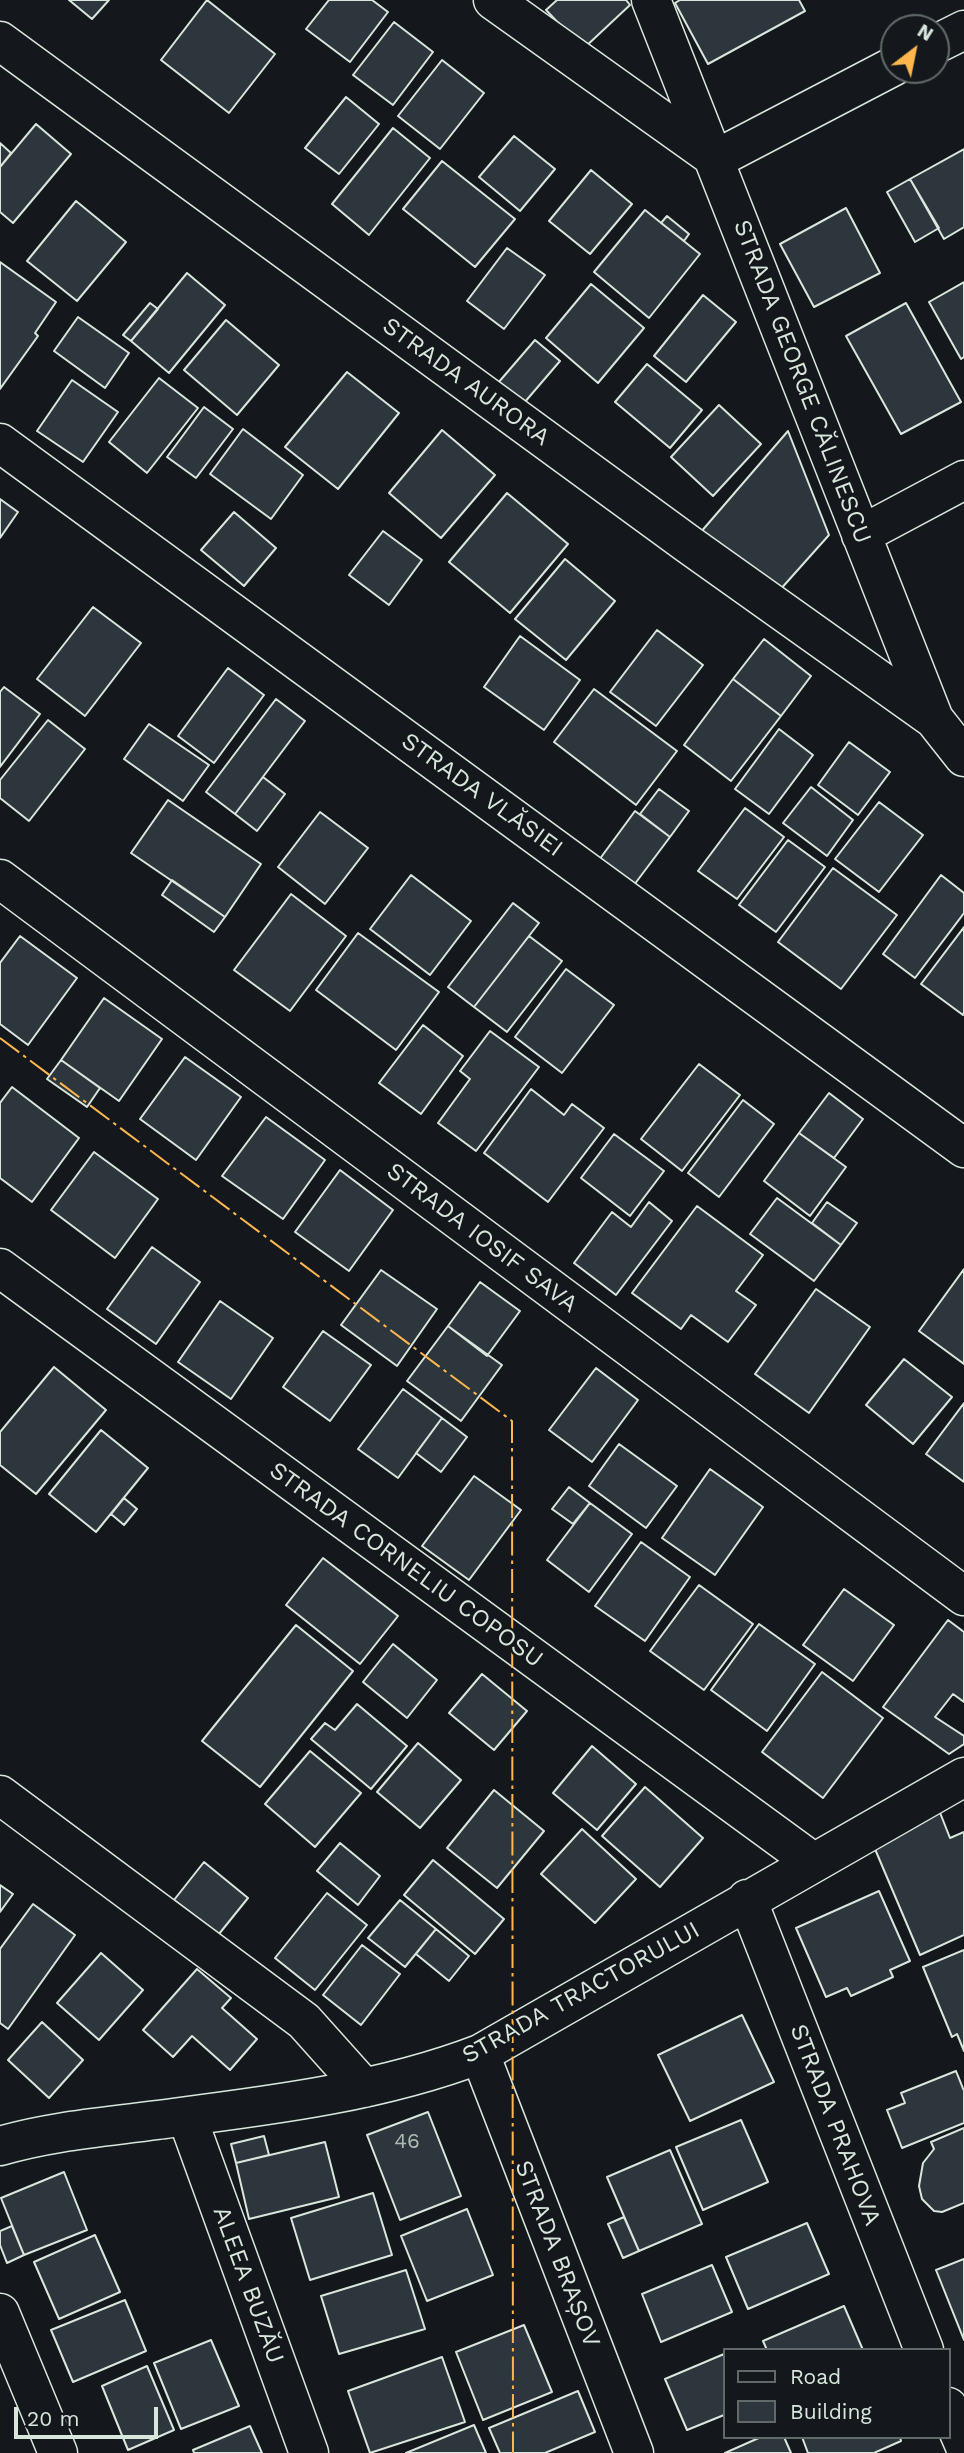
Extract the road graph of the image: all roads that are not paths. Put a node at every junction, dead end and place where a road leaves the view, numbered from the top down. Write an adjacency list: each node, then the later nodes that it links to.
1 (493, 0): 5 (street)
2 (652, 0): 5 (street, STRADA GEORGE CĂLINESCU)
3 (0, 41): 9 (street, STRADA AURORA)
4 (880, 73): 5 (street)
5 (716, 159): 8 (street, STRADA GEORGE CĂLINESCU)
6 (0, 443): 12 (street, STRADA VLĂSIEI)
7 (964, 480): 8 (street)
8 (860, 535): 9 (street, STRADA GEORGE CĂLINESCU)
9 (934, 719): 10 (street, STRADA GEORGE CĂLINESCU)
10 (964, 757)
11 (0, 879): 14 (street, STRADA IOSIF SAVA)
12 (964, 1148)
13 (0, 1268): 17 (street, STRADA CORNELIU COPOSU)
14 (964, 1596)
15 (964, 1777): 17 (street, STRADA TRACTORULUI)
16 (0, 1794): 20 (street)
17 (813, 1862): 18 (street, STRADA TRACTORULUI)
18 (747, 1899): 19 (street, STRADA TRACTORULUI); 24 (street, STRADA PRAHOVA)
19 (480, 2054): 20 (street, STRADA TRACTORULUI); 29 (street, STRADA BRAȘOV)
20 (364, 2088): 21 (street, STRADA TRACTORULUI)
21 (187, 2117): 22 (street, STRADA TRACTORULUI); 28 (street, ALEEA BUZĂU)
22 (0, 2146)
23 (0, 2313): 27 (street)
24 (923, 2348)
25 (950, 2412): 26 (street)
26 (964, 2444)
27 (58, 2453)
28 (309, 2453)
29 (634, 2453)

